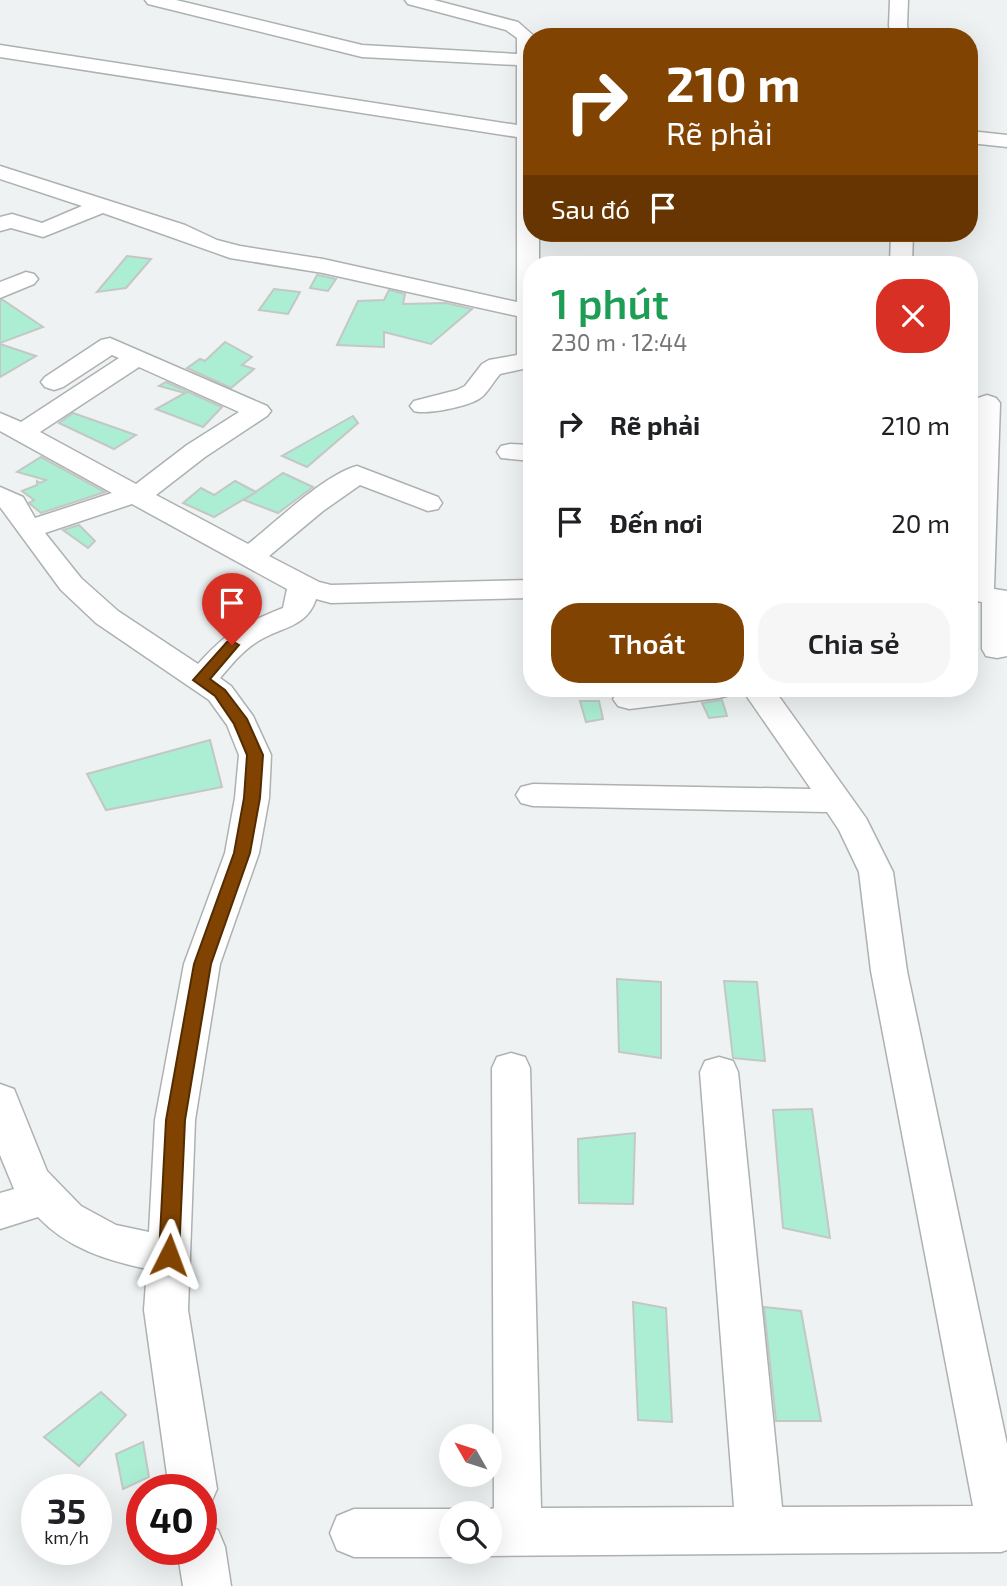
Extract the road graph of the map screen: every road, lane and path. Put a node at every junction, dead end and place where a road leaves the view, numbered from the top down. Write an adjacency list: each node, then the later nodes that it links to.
1 (154, 0): 7 (street)
2 (414, 0): 5 (street)
3 (899, 0): 4 (street)
4 (899, 28)
5 (523, 34)
6 (0, 51): 8 (street)
7 (523, 60)
8 (523, 132)
9 (978, 139): 10 (street)
10 (1007, 141)
11 (0, 172): 12 (street)
12 (103, 205): 13 (street); 16 (street)
13 (0, 224)
14 (26, 279): 15 (street)
15 (0, 291)
16 (523, 310)
17 (138, 357): 19 (street); 22 (street); 25 (street)
18 (523, 361): 21 (street)
19 (54, 382)
20 (988, 403): 23 (street)
21 (423, 406)
22 (10, 427): 25 (street)
23 (987, 494): 30 (street)
24 (0, 495): 27 (street)
25 (135, 496): 27 (street); 28 (street)
26 (428, 503): 28 (street)
27 (28, 529): 33 (street)
28 (250, 557): 31 (street)
29 (523, 589): 31 (street)
30 (988, 596): 32 (street)
31 (300, 597): 33 (street)
32 (997, 649)
33 (201, 680): 44 (street)
34 (645, 697): 36 (street)
35 (763, 697): 38 (street)
36 (629, 699)
37 (533, 794): 38 (street)
38 (836, 801): 46 (street)
39 (512, 1068): 47 (street)
40 (719, 1072): 46 (street)
41 (0, 1100): 42 (street)
42 (46, 1197): 43 (street); 44 (street)
43 (0, 1211)
44 (169, 1255): 45 (street)
45 (191, 1474)
46 (760, 1530): 47 (street)
47 (504, 1532)
48 (354, 1533): 49 (street)
49 (439, 1533)
50 (204, 1565): 51 (street)
51 (207, 1586)

